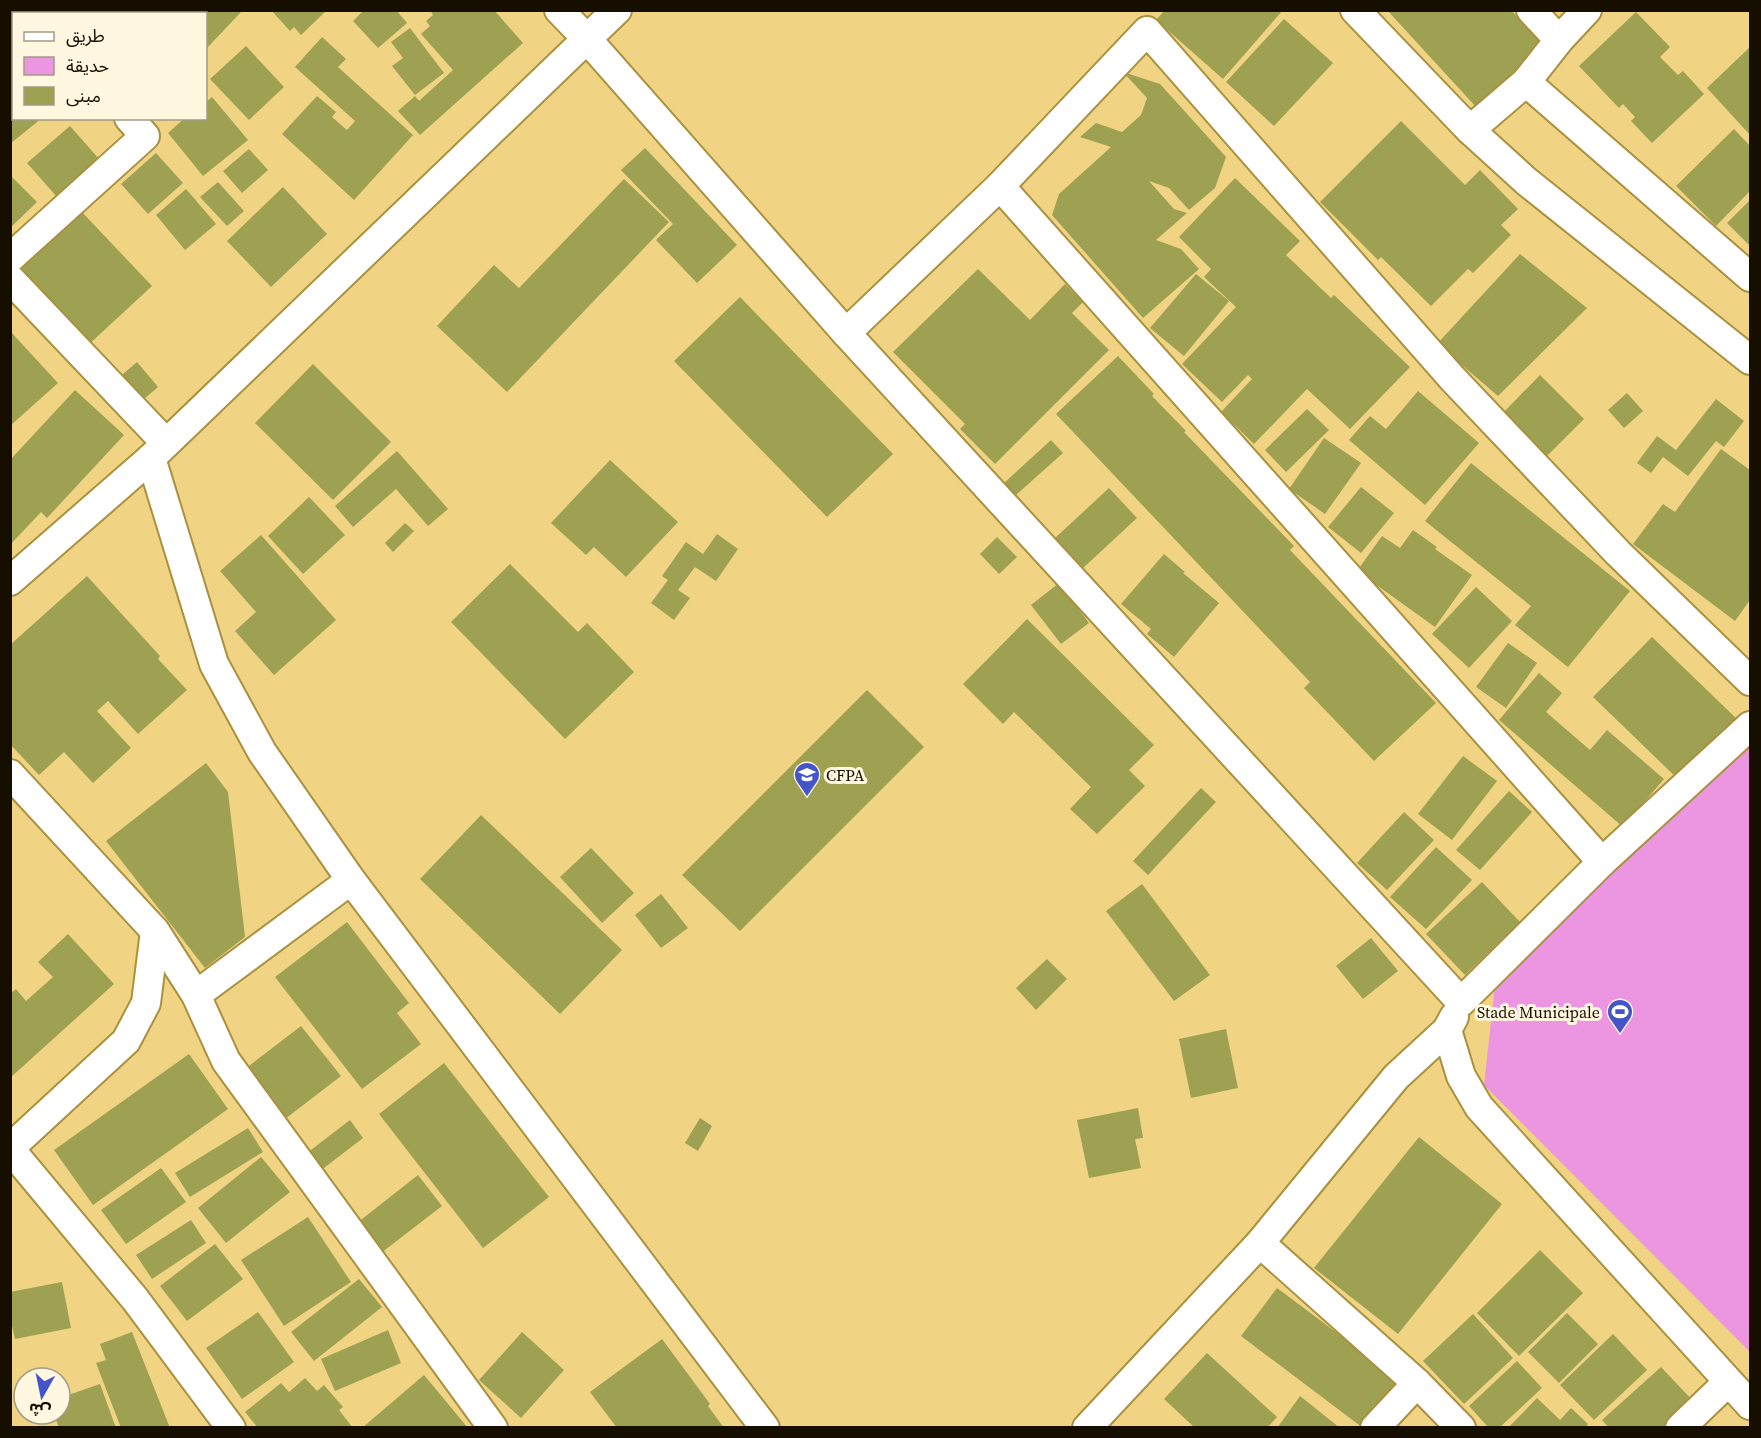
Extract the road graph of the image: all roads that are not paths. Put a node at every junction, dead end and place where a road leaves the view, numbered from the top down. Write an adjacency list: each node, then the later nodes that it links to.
1 (559, 10): 6 (street)
2 (617, 10): 6 (street)
3 (1355, 10): 10 (street)
4 (1531, 10): 7 (street)
5 (1587, 10): 7 (street)
6 (587, 39): 15 (street); 17 (street)
7 (1559, 40): 8 (street)
8 (1526, 82): 10 (street); 13 (street)
9 (131, 120): 12 (street)
10 (1470, 130): 16 (street)
11 (1000, 186): 15 (street); 19 (street); 22 (street)
12 (10, 258)
13 (1750, 277)
14 (10, 279): 17 (street)
15 (846, 333): 26 (street)
16 (1748, 354)
17 (158, 450): 18 (street); 23 (street)
18 (10, 581)
19 (1750, 681)
20 (1750, 726): 22 (street)
21 (10, 774): 24 (street)
22 (1602, 862): 26 (street)
23 (351, 880): 25 (street); 35 (street)
24 (155, 932): 25 (street); 28 (street)
25 (196, 995): 34 (street)
26 (1461, 1002): 27 (street)
27 (1447, 1030): 29 (street); 30 (street)
28 (10, 1148): 33 (street)
29 (1260, 1243): 31 (street); 36 (street)
30 (1728, 1382): 32 (street); 39 (street)
31 (1417, 1383): 37 (street); 38 (street)
32 (1750, 1405)
33 (231, 1428)
34 (493, 1428)
35 (765, 1428)
36 (1087, 1428)
37 (1375, 1428)
38 (1461, 1428)
39 (1680, 1428)

